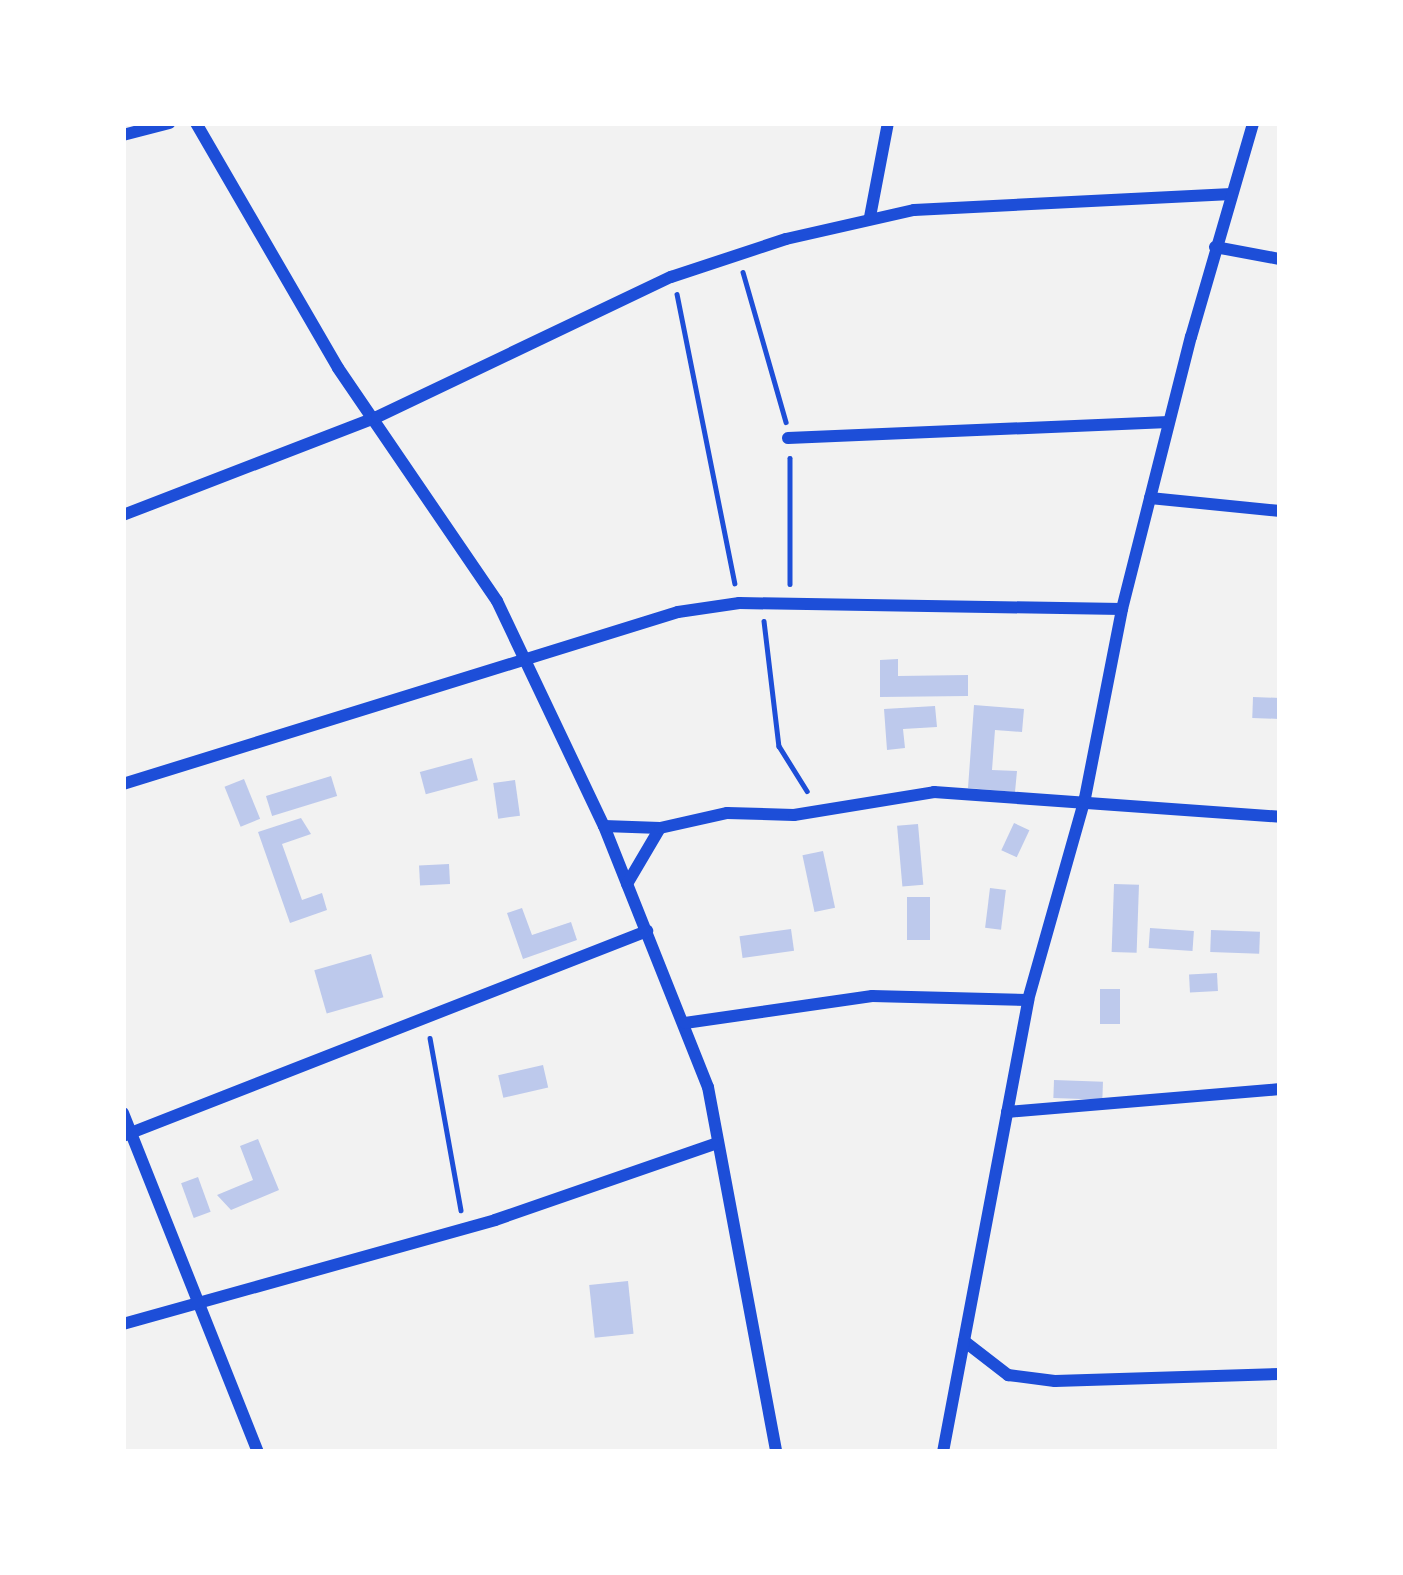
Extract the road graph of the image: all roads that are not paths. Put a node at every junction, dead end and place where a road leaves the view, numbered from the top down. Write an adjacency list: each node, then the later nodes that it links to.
1 (169, 123): 5 (street)
2 (196, 123): 10 (street)
3 (888, 123): 7 (street)
4 (1252, 123): 6 (street)
5 (123, 135)
6 (1232, 194): 7 (street); 8 (street)
7 (870, 217): 10 (street)
8 (1215, 247): 9 (street); 11 (street)
9 (1280, 259)
10 (376, 417): 15 (street); 17 (street)
11 (1169, 422): 12 (street); 13 (street)
12 (788, 438)
13 (1150, 498): 14 (street); 16 (street)
14 (1280, 511)
15 (123, 515)
16 (1122, 609): 17 (street); 19 (street)
17 (519, 656): 18 (street); 21 (street)
18 (123, 784)
19 (1085, 798): 20 (street); 22 (street); 25 (street)
20 (1280, 817)
21 (604, 826): 22 (street); 23 (street)
22 (660, 828): 23 (street)
23 (628, 884): 24 (street)
24 (646, 931): 26 (street); 30 (street)
25 (1028, 1000): 26 (street); 28 (street)
26 (685, 1023): 31 (street)
27 (1280, 1089): 28 (street)
28 (1007, 1112): 34 (street)
29 (123, 1113): 30 (street)
30 (127, 1135): 32 (street)
31 (718, 1143): 32 (street); 37 (street)
32 (197, 1301): 33 (street); 36 (street)
33 (123, 1324)
34 (964, 1341): 35 (street); 38 (street)
35 (1280, 1374)
36 (258, 1452)
37 (776, 1452)
38 (944, 1452)

